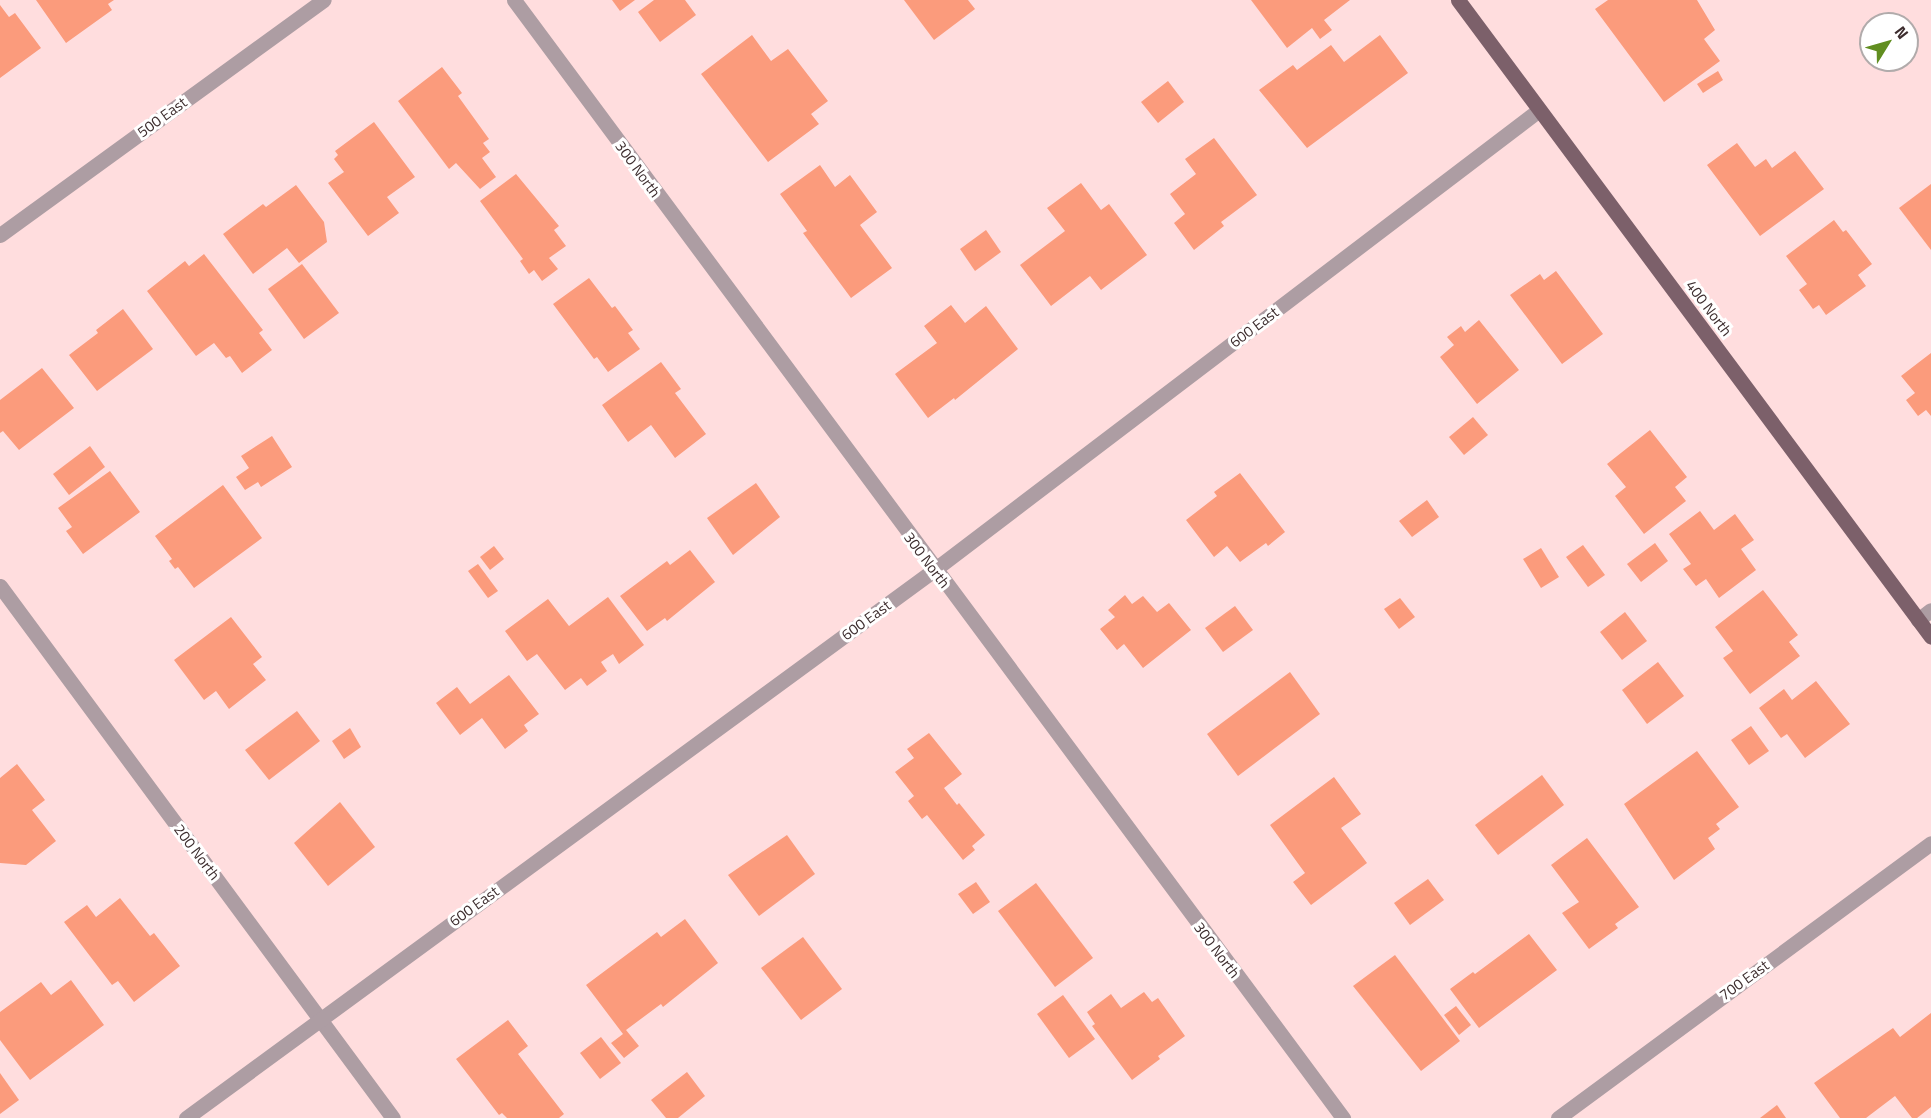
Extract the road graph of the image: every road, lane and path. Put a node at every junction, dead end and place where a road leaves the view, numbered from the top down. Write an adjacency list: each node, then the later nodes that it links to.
1 (324, 0): 5 (street, 500 East)
2 (514, 0): 6 (street, 300 North)
3 (1461, 1): 4 (main road, 400 North)
4 (1539, 110): 6 (street, 600 East); 9 (main road, 400 North)
5 (0, 235)
6 (934, 570): 12 (street, 600 East); 15 (street, 300 North)
7 (0, 586): 12 (street, 200 North)
8 (1931, 610): 9 (street)
9 (1918, 620): 10 (main road, 400 North)
10 (1931, 637)
11 (1931, 843): 16 (street, 700 East)
12 (320, 1019): 13 (street, 600 East); 14 (street, 200 North)
13 (186, 1118)
14 (393, 1118)
15 (1343, 1118)
16 (1558, 1118)

